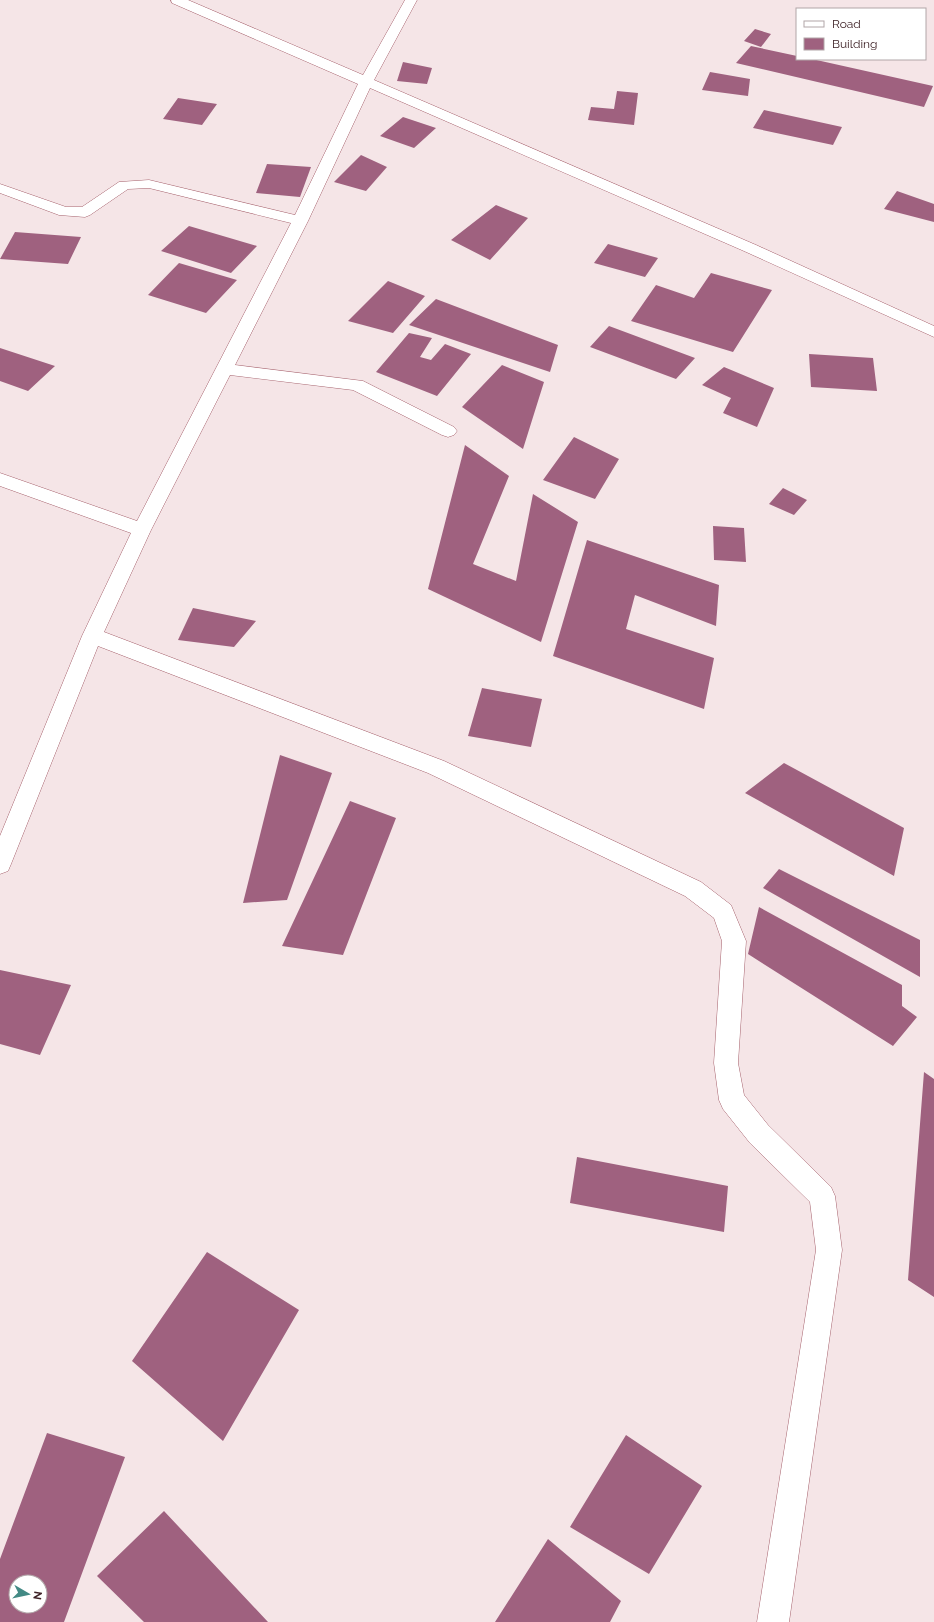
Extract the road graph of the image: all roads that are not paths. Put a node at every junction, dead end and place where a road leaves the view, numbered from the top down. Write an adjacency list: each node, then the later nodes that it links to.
1 (177, 0): 3 (street)
2 (411, 0): 3 (street)
3 (366, 82): 5 (street); 6 (street)
4 (0, 188): 5 (street)
5 (300, 220): 7 (street)
6 (934, 332)
7 (223, 370): 8 (street); 10 (street)
8 (448, 431)
9 (0, 479): 10 (street)
10 (142, 530): 11 (street)
11 (92, 636): 12 (street); 13 (street)
12 (0, 864)
13 (772, 1622)

